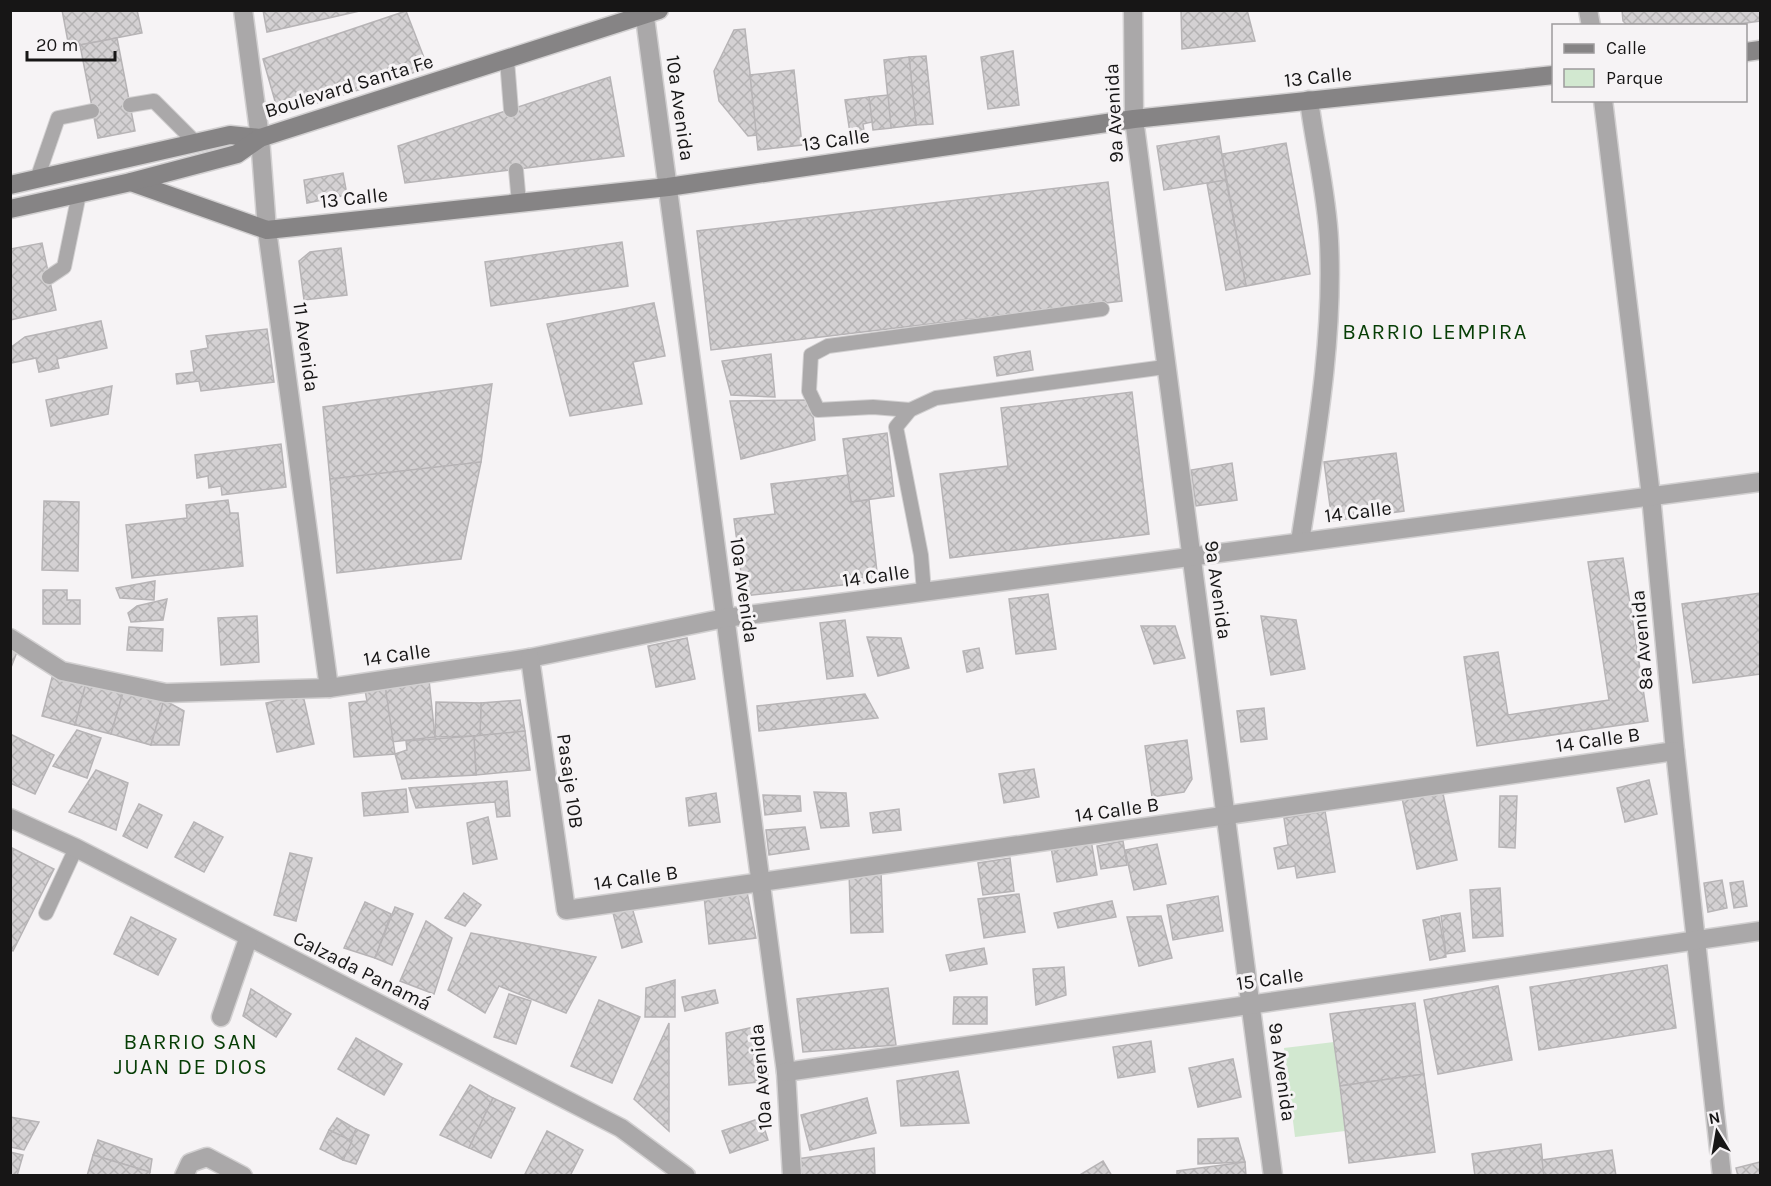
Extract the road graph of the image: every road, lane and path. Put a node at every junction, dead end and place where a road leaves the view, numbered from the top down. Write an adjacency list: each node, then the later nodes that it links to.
1 (243, 10): 12 (street, 11 Avenida)
2 (1133, 10): 11 (street, 9a Avenida)
3 (649, 12): 4 (street, Boulevard Santa Fe); 18 (street, 10a Avenida)
4 (507, 60): 9 (lane); 12 (street, Boulevard Santa Fe)
5 (1552, 75): 6 (street, 13 Calle)
6 (1309, 100): 11 (street, 13 Calle); 29 (street)
7 (1603, 102): 28 (street, 8a Avenida)
8 (130, 105): 13 (lane)
9 (511, 110)
10 (92, 111): 15 (lane)
11 (1134, 119): 18 (street, 13 Calle); 25 (street, 9a Avenida)
12 (260, 138): 13 (street, Boulevard Santa Fe); 16 (street); 22 (street, 11 Avenida)
13 (195, 142): 15 (street, Boulevard Santa Fe)
14 (516, 170): 20 (lane)
15 (37, 179): 17 (street, Boulevard Santa Fe)
16 (131, 182): 19 (street); 22 (street, 13 Calle)
17 (10, 184)
18 (668, 187): 20 (street, 13 Calle); 32 (street, 10a Avenida)
19 (80, 194): 21 (street); 23 (lane)
20 (519, 203): 22 (street, 13 Calle)
21 (10, 209)
22 (267, 230): 35 (street, 11 Avenida)
23 (49, 277)
24 (1101, 309): 26 (lane)
25 (1165, 367): 26 (lane); 30 (street, 9a Avenida)
26 (910, 410): 31 (lane)
27 (1761, 482): 28 (street, 14 Calle)
28 (1651, 496): 29 (street, 14 Calle); 36 (street, 8a Avenida)
29 (1300, 542): 30 (street, 14 Calle)
30 (1190, 557): 31 (street, 14 Calle); 37 (street, 9a Avenida)
31 (924, 592): 32 (street, 14 Calle)
32 (725, 618): 34 (street, 14 Calle); 40 (street, 10a Avenida)
33 (10, 638): 35 (street, 14 Calle)
34 (530, 658): 35 (street, 14 Calle); 41 (street, Pasaje 10B)
35 (329, 688)
36 (1675, 751): 37 (street, 14 Calle B); 45 (street, 8a Avenida)
37 (1227, 817): 40 (street, 14 Calle B); 46 (street, 9a Avenida)
38 (10, 818): 39 (street, Calzada Panamá)
39 (76, 848): 42 (lane); 44 (street, Calzada Panamá)
40 (761, 884): 41 (street, 14 Calle B); 48 (street, 10a Avenida)
41 (566, 910)
42 (46, 913)
43 (1761, 931): 45 (street, 15 Calle)
44 (248, 939): 47 (street); 51 (street, Calzada Panamá)
45 (1696, 940): 46 (street, 15 Calle); 54 (street, 8a Avenida)
46 (1250, 1005): 48 (street, 15 Calle); 53 (street, 9a Avenida)
47 (221, 1017)
48 (786, 1072): 52 (street, 10a Avenida)
49 (186, 1172): 50 (street)
50 (243, 1176)
51 (686, 1176)
52 (792, 1176)
53 (1273, 1176)
54 (1722, 1176)

